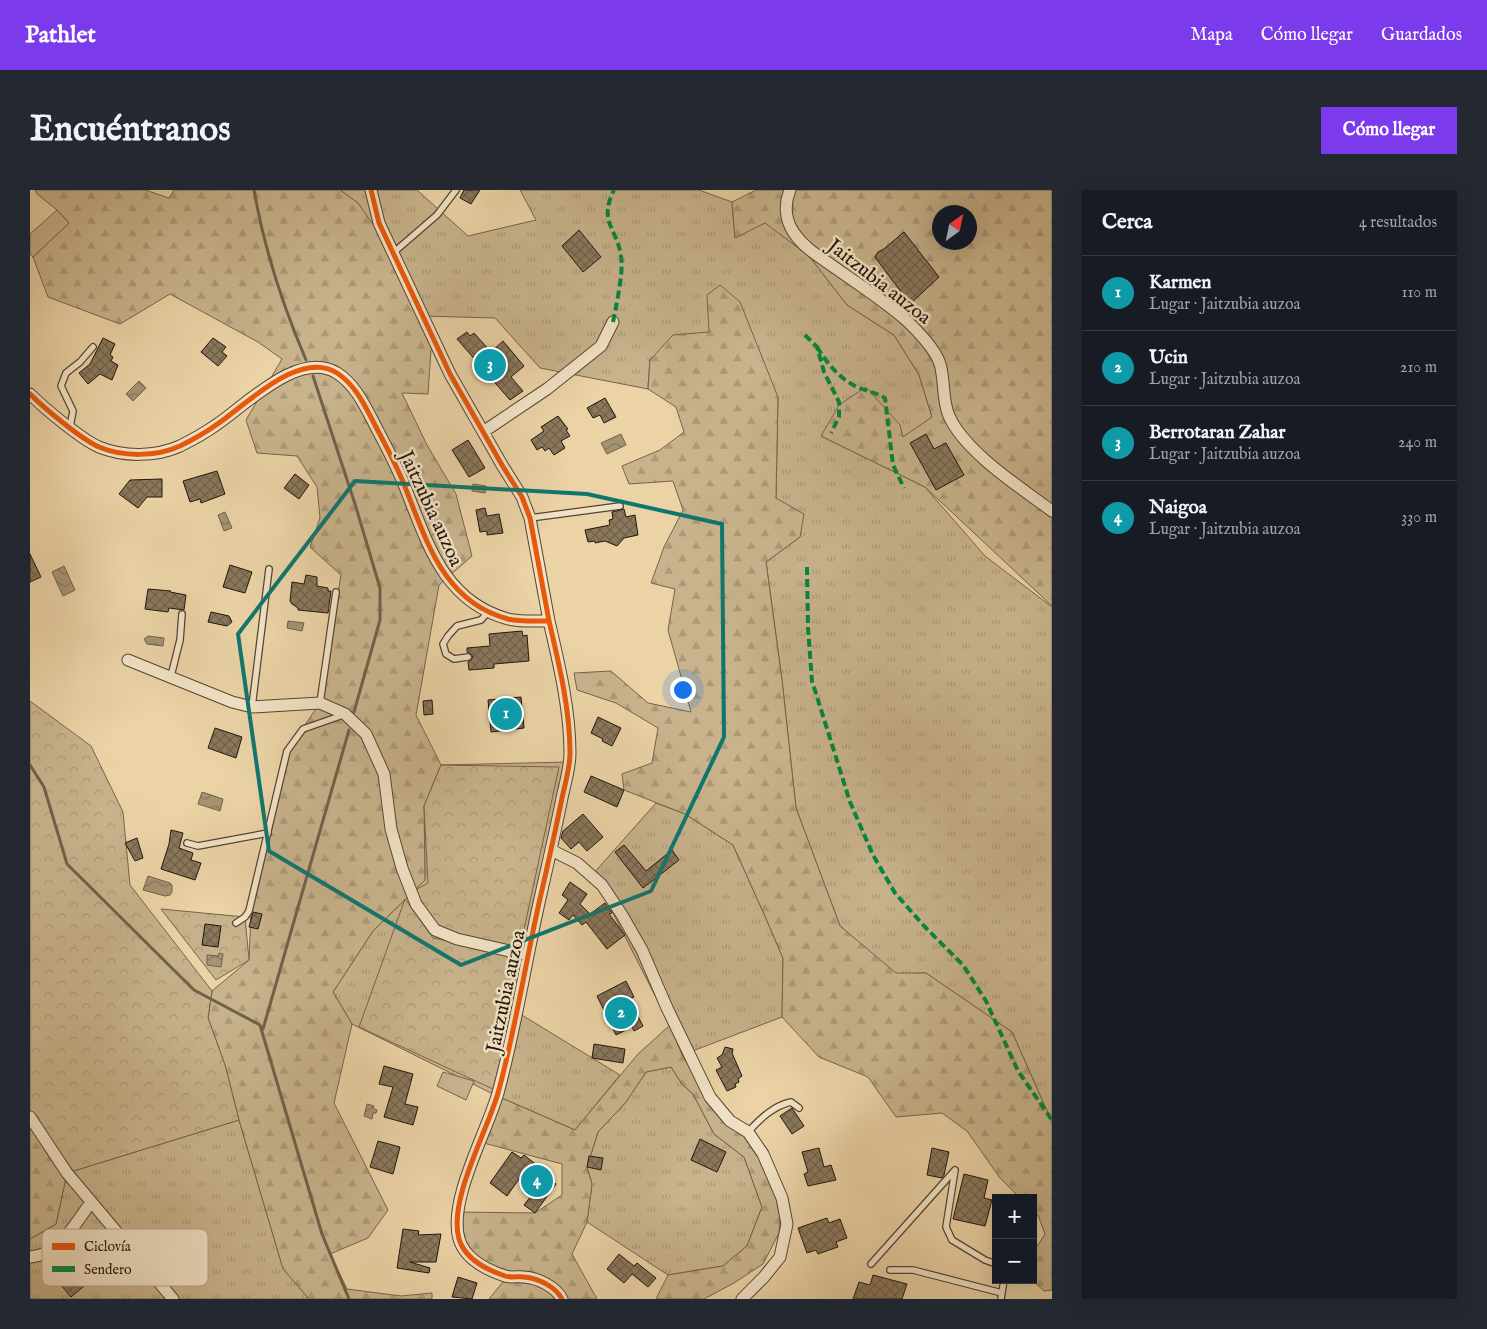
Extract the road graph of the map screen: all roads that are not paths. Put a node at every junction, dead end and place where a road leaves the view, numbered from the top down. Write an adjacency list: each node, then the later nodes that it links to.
1 (371, 190): 4 (street, Jaitzubia auzoa)
2 (456, 190): 4 (lane)
3 (790, 190): 11 (street, Jaitzubia auzoa)
4 (393, 253): 9 (street, Jaitzubia auzoa)
5 (613, 322): 9 (street)
6 (93, 347): 8 (lane)
7 (30, 394): 8 (street, Jaitzubia auzoa)
8 (70, 427): 15 (street, Jaitzubia auzoa)
9 (484, 432): 12 (street, Jaitzubia auzoa)
10 (620, 506): 12 (lane)
11 (1052, 511)
12 (530, 518): 17 (street, Jaitzubia auzoa)
13 (269, 569): 22 (lane)
14 (336, 592): 21 (lane)
15 (488, 612): 17 (street, Jaitzubia auzoa); 18 (lane)
16 (182, 614): 20 (lane)
17 (549, 621): 26 (street, Jaitzubia auzoa)
18 (468, 657)
19 (128, 660): 20 (street, Jaitzubia auzoa)
20 (171, 676): 22 (street, Jaitzubia auzoa)
21 (320, 703): 22 (street, Jaitzubia auzoa); 23 (street, Jaitzubia auzoa)
22 (252, 706)
23 (345, 714): 24 (lane); 28 (street, Jaitzubia auzoa)
24 (268, 833): 25 (lane); 27 (lane)
25 (187, 843)
26 (551, 850): 28 (street, Jaitzubia auzoa); 31 (street)
27 (236, 923)
28 (527, 956): 41 (street, Jaitzubia auzoa)
29 (799, 1108): 31 (lane)
30 (30, 1117): 32 (street)
31 (748, 1132): 42 (street)
32 (90, 1202): 33 (street); 34 (street)
33 (72, 1229)
34 (113, 1229)
35 (992, 1263): 36 (lane)
36 (872, 1264)
37 (890, 1270): 39 (lane)
38 (163, 1286): 40 (street)
39 (1002, 1296)
40 (174, 1299)
41 (562, 1299)
42 (742, 1299)

